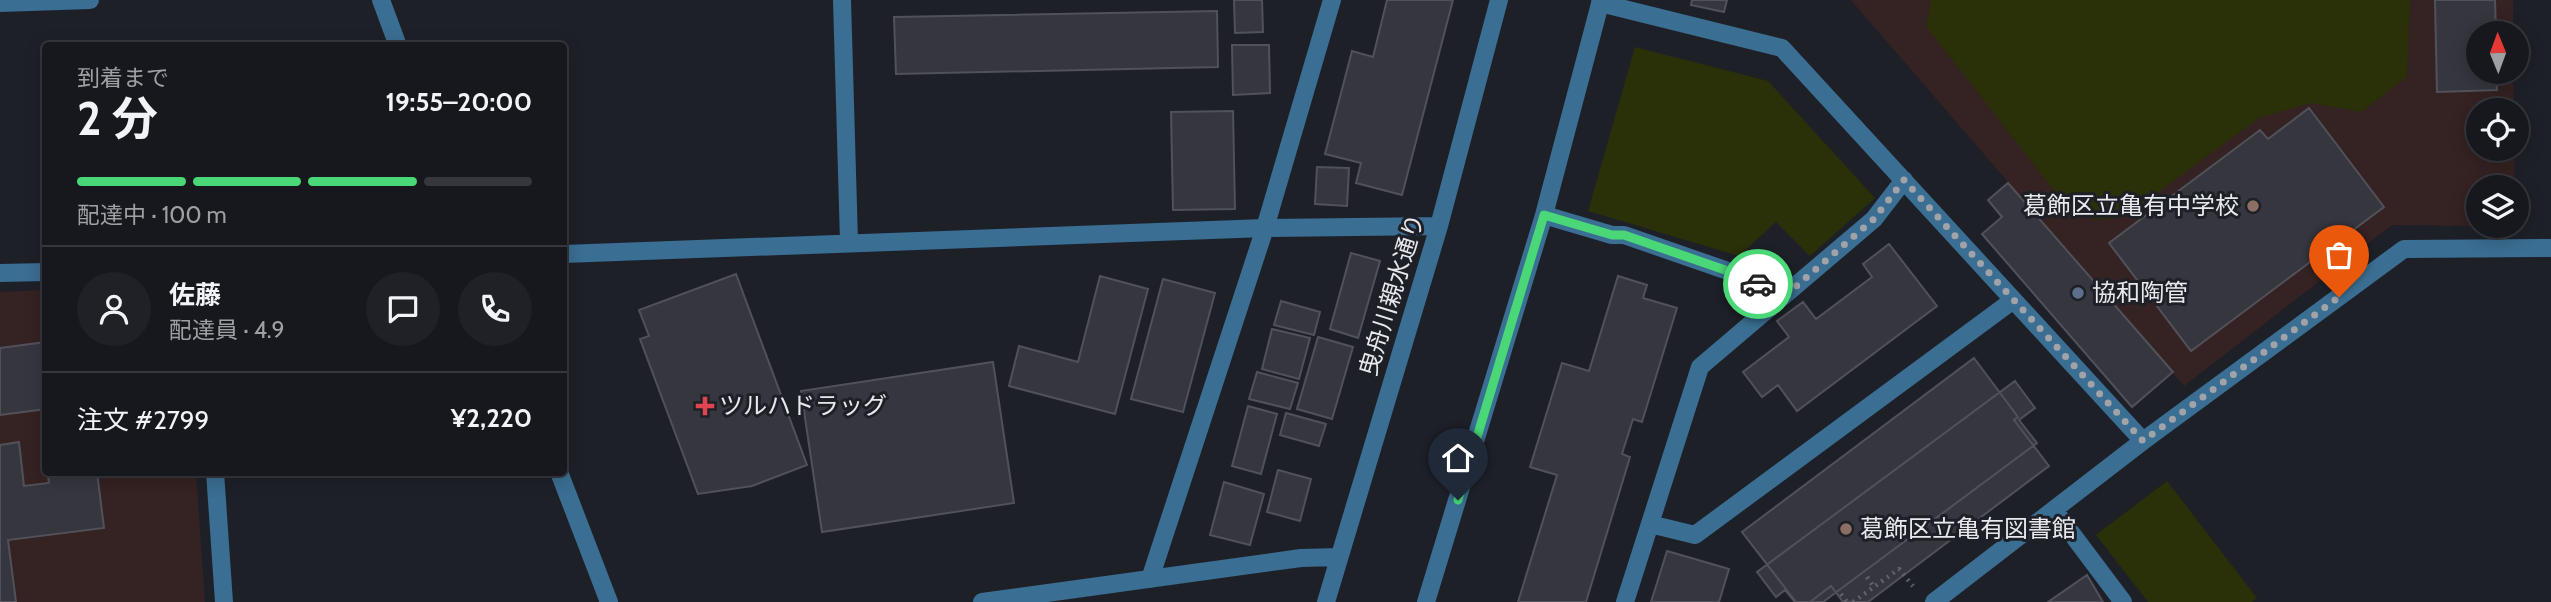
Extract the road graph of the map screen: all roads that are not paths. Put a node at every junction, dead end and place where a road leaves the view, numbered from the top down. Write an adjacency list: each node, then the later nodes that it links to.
1 (90, 0): 7 (street)
2 (381, 0): 8 (street)
3 (842, 0): 13 (street)
4 (1332, 0): 12 (street)
5 (1499, 0): 11 (street, 曳舟川親水通り)
6 (1600, 2): 9 (street); 10 (street)
7 (0, 3)
8 (397, 42)
9 (1904, 180): 18 (street); 19 (street)
10 (1544, 215): 18 (street); 31 (street)
11 (1438, 226): 12 (street); 25 (street, 曳舟川親水通り)
12 (1265, 228): 13 (street); 26 (street)
13 (849, 242): 15 (street)
14 (2551, 248): 20 (street)
15 (567, 254)
16 (42, 272): 17 (street)
17 (0, 273)
18 (1779, 301): 24 (street)
19 (2012, 301): 20 (street); 24 (street)
20 (2143, 441): 23 (street)
21 (215, 476): 27 (street)
22 (561, 476): 28 (street)
23 (2054, 510): 33 (street); 34 (street)
24 (1650, 524): 32 (street)
25 (1339, 557): 26 (street); 30 (street, 曳舟川親水通り)
26 (1150, 579): 29 (street)
27 (224, 602)
28 (608, 602)
29 (982, 602)
30 (1326, 602)
31 (1426, 602)
32 (1625, 602)
33 (1934, 602)
34 (2123, 602)

